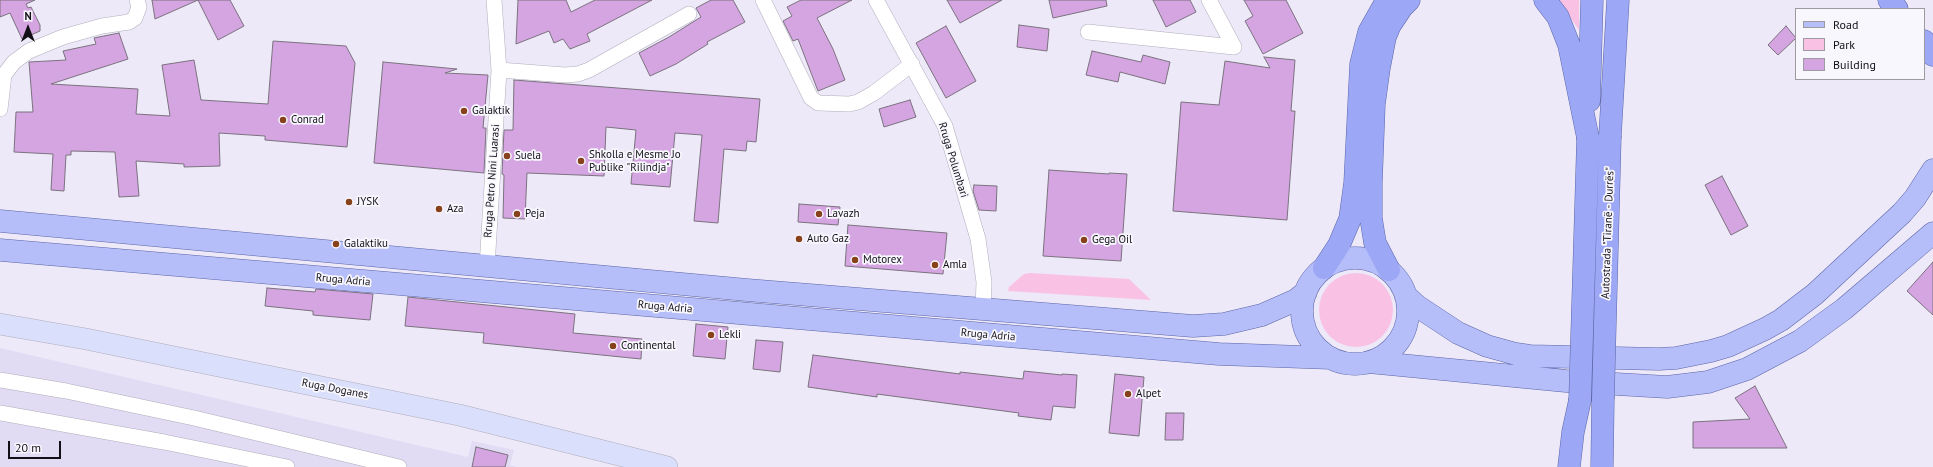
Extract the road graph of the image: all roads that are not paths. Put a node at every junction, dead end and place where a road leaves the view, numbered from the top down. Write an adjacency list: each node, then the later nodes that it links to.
1 (137, 0): 19 (street)
2 (494, 0): 18 (street, Rruga Petro Nini Luarasi)
3 (763, 0): 17 (street)
4 (876, 0): 17 (street, Rruga Polumbari)
5 (1209, 0): 14 (street)
6 (1387, 0): 27 (highway)
7 (1410, 0): 28 (highway)
8 (1545, 0): 21 (highway)
9 (1592, 0): 21 (highway, Autostrada "Tiranë - Durrës")
10 (1618, 0): 43 (highway, Autostrada "Tiranë - Durrës", bridge)
11 (1889, 0): 12 (highway)
12 (1896, 8)
13 (689, 14): 18 (street)
14 (1088, 32)
15 (1925, 43): 16 (highway)
16 (1933, 55)
17 (912, 64): 31 (street, Rruga Polumbari)
18 (499, 70): 26 (street, Rruga Petro Nini Luarasi)
19 (2, 74): 20 (street)
20 (0, 109)
21 (1588, 138): 36 (highway, Autostrada "Tiranë - Durrës", bridge)
22 (1933, 170): 30 (main road)
23 (0, 221): 26 (main road)
24 (1933, 233): 34 (main road)
25 (0, 250): 33 (main road, Rruga Adria)
26 (487, 267): 31 (main road)
27 (1324, 268): 28 (main road); 29 (main road)
28 (1389, 270): 30 (main road)
29 (1306, 292): 31 (main road); 33 (main road)
30 (1406, 296): 34 (main road)
31 (983, 310)
32 (0, 324): 40 (main road, Ruga Doganes)
33 (1331, 358): 34 (main road)
34 (1369, 362)
35 (0, 380): 39 (street)
36 (1580, 400): 41 (highway); 42 (highway, Autostrada "Tiranë - Durrës")
37 (0, 413): 38 (street)
38 (287, 467)
39 (399, 467)
40 (667, 467)
41 (1569, 467)
42 (1579, 467)
43 (1602, 467)

